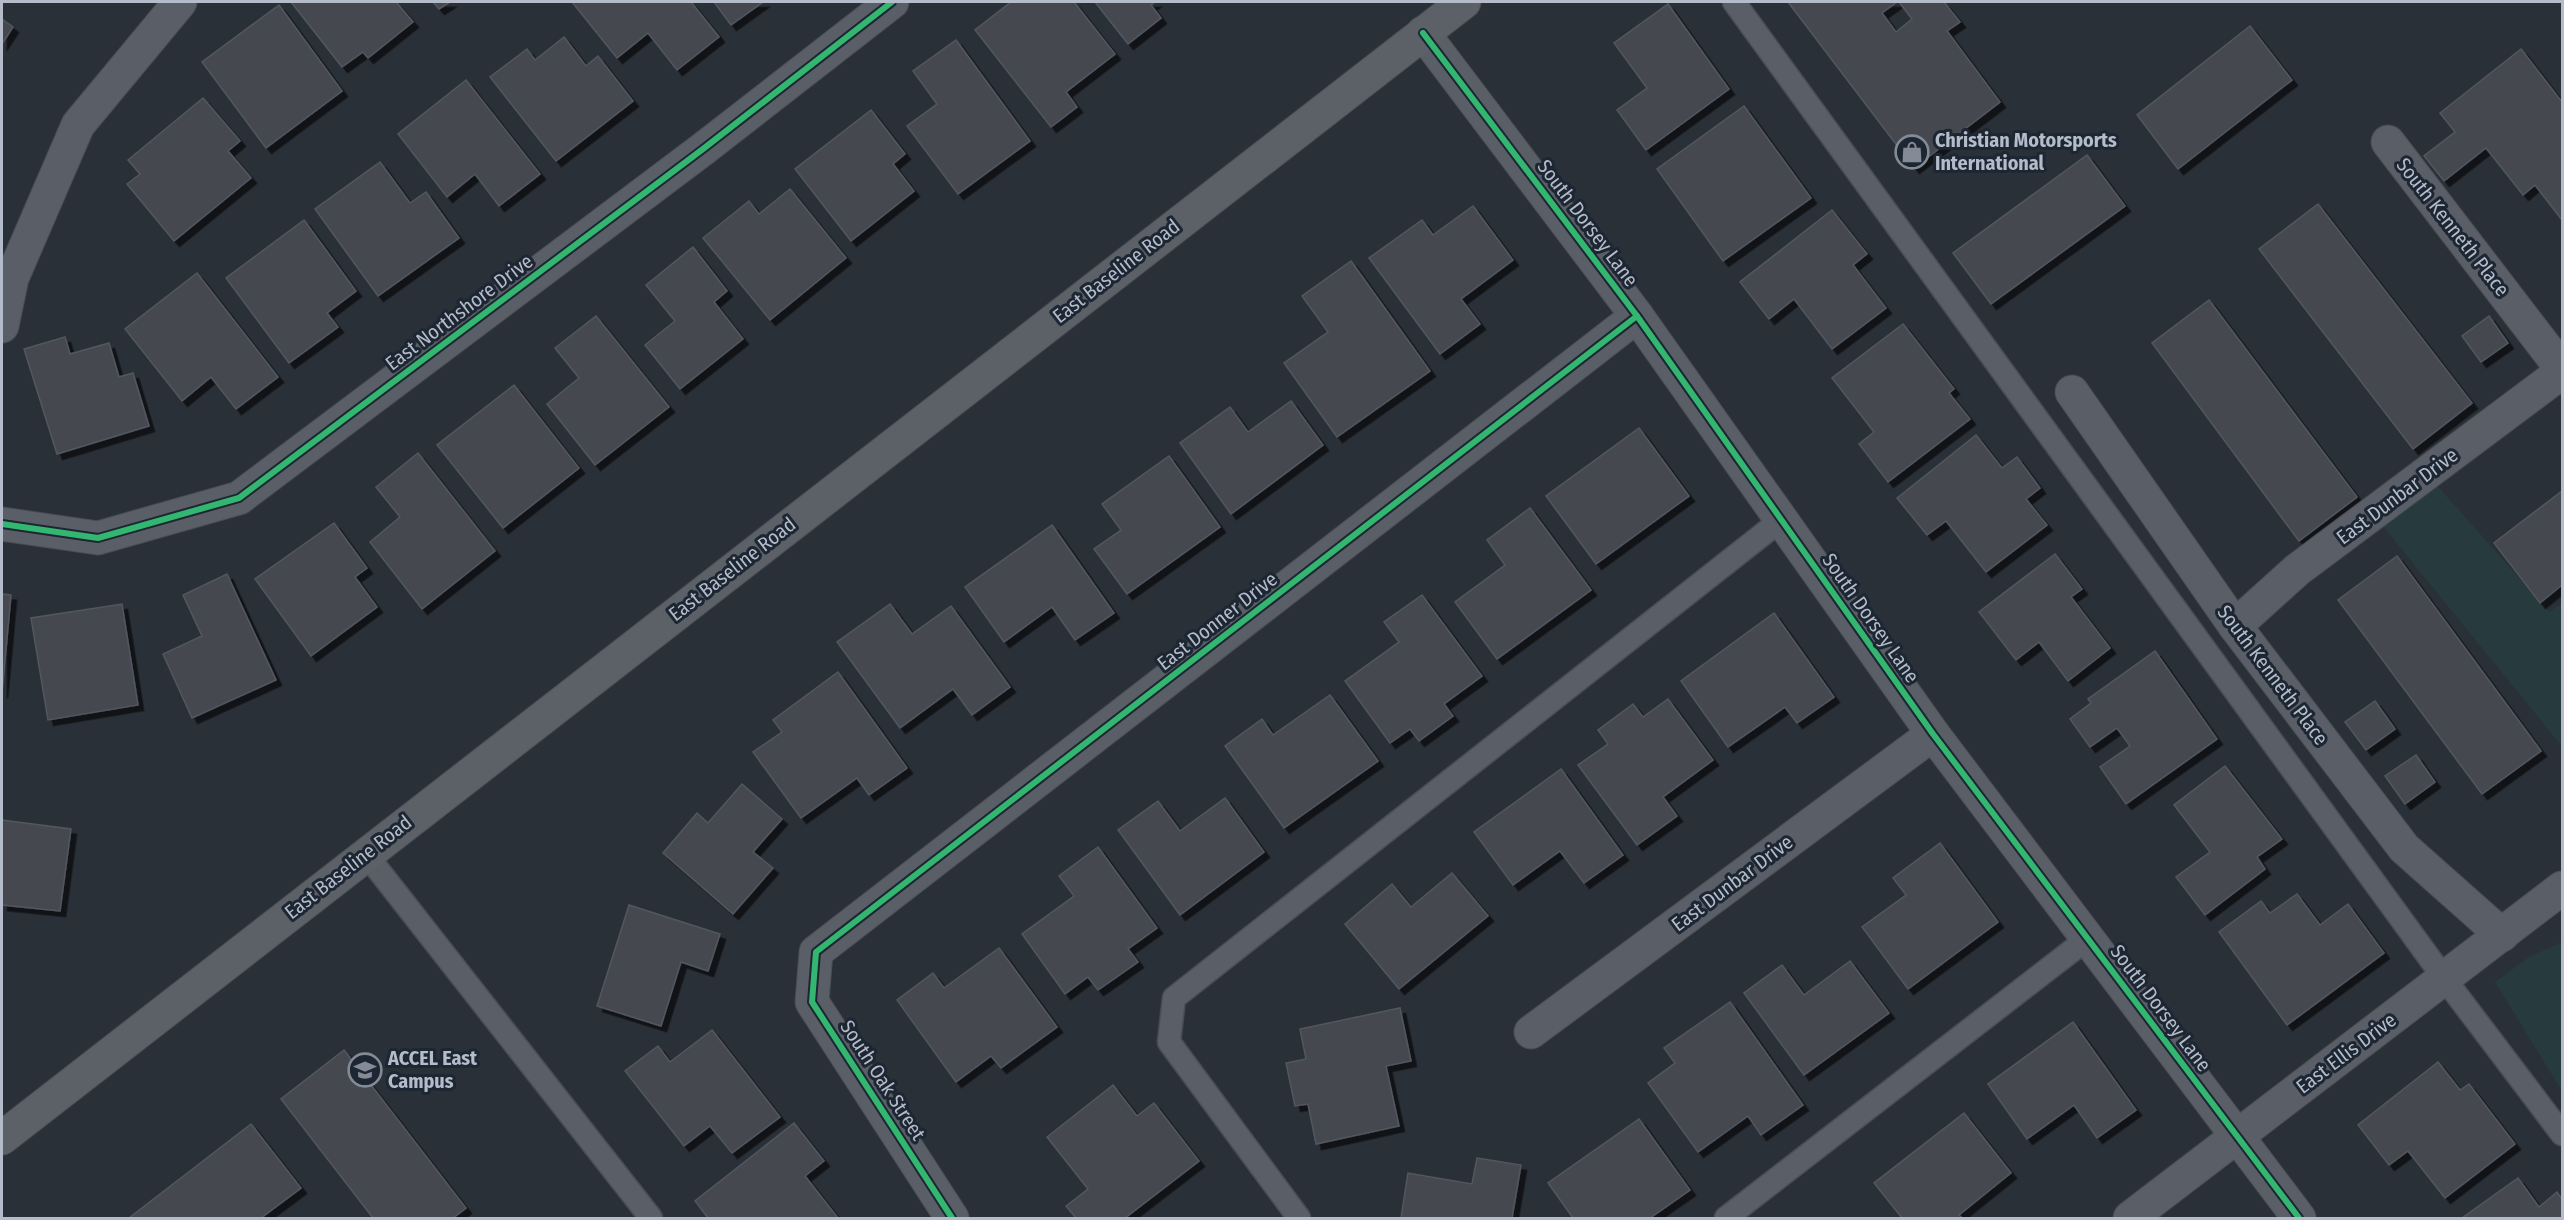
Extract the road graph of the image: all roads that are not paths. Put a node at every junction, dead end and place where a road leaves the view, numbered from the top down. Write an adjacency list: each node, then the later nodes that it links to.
1 (180, 2): 8 (street)
2 (892, 2): 12 (street, East Northshore Drive)
3 (1464, 2): 5 (main road, East Baseline Road)
4 (1734, 2): 20 (lane)
5 (1424, 33): 7 (street, South Dorsey Lane); 15 (main road, East Baseline Road)
6 (2388, 142): 9 (street, South Kenneth Place)
7 (1637, 316): 11 (street, South Dorsey Lane); 19 (street, East Donner Drive)
8 (2, 326)
9 (2562, 370): 13 (street, East Dunbar Drive)
10 (2072, 392): 13 (street, South Kenneth Place)
11 (1781, 520): 14 (street, South Dorsey Lane); 27 (lane)
12 (2, 524)
13 (2235, 626): 17 (street, South Kenneth Place)
14 (1933, 734): 18 (street, South Dorsey Lane); 21 (street, East Dunbar Drive)
15 (365, 853): 24 (main road, East Baseline Road); 25 (lane)
16 (2562, 888): 17 (street, East Ellis Drive)
17 (2502, 935): 20 (street, East Ellis Drive)
18 (2088, 939): 23 (street, South Dorsey Lane); 28 (lane)
19 (816, 952): 26 (street, South Oak Street)
20 (2444, 978): 22 (lane); 23 (street, East Ellis Drive)
21 (1531, 1032)
22 (2562, 1134)
23 (2238, 1136): 29 (street, East Ellis Drive); 30 (street, South Dorsey Lane)
24 (2, 1138)
25 (651, 1218)
26 (952, 1218)
27 (1299, 1218)
28 (1726, 1218)
29 (2130, 1218)
30 (2299, 1218)

